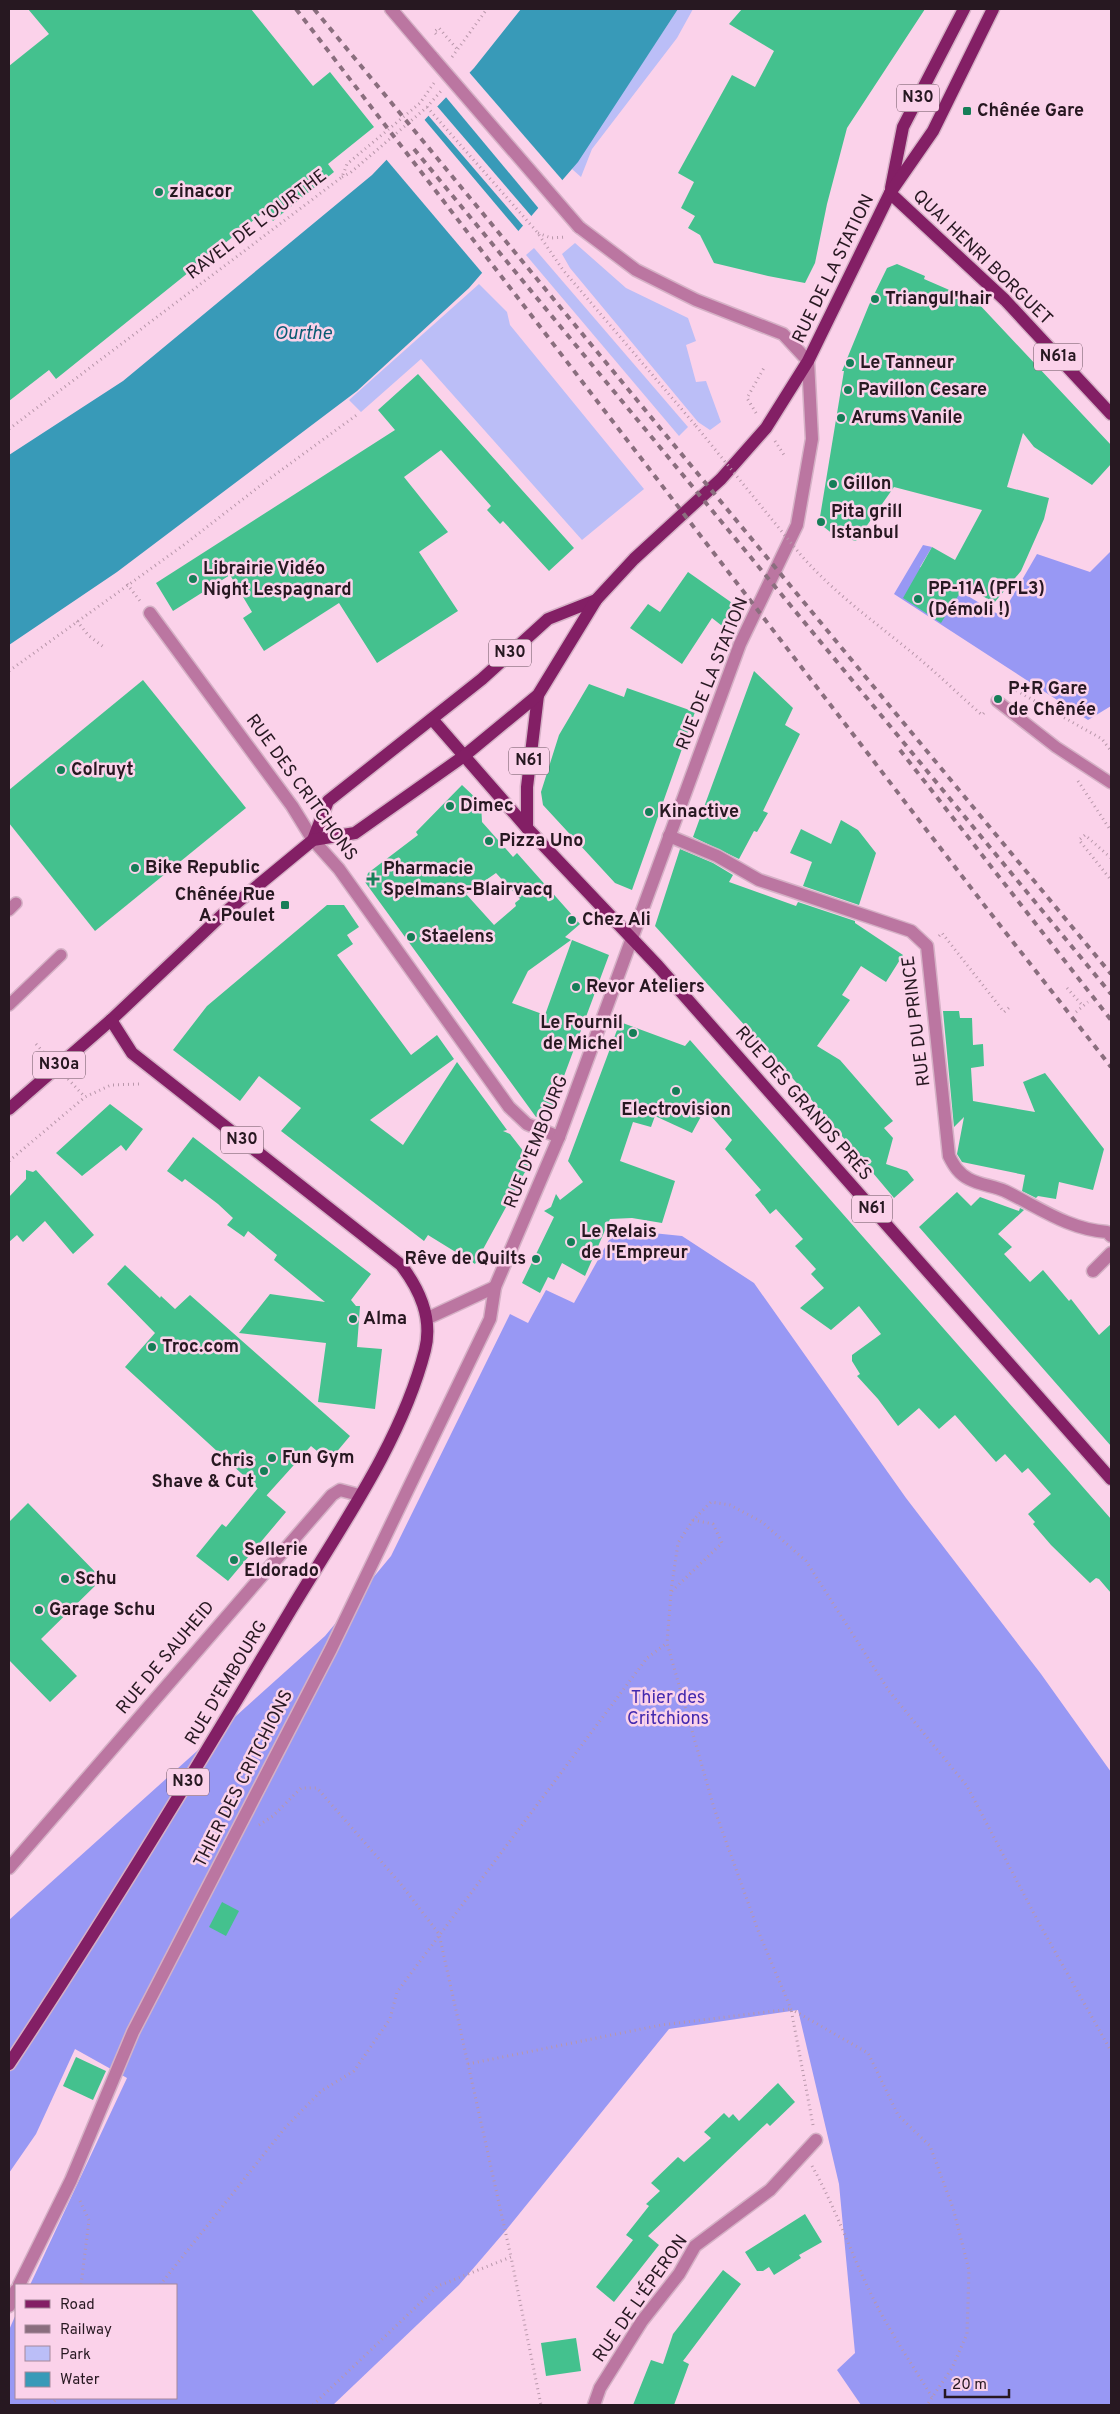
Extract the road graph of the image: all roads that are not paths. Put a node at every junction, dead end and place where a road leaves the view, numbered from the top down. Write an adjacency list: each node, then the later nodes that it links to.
1 (391, 9): 5 (street, RUE DE LA STATION, bridge)
2 (964, 9): 4 (main road, RUE DE LA STATION / N30)
3 (993, 9): 4 (main road, RUE DE LA STATION / N30)
4 (890, 193): 5 (main road, RUE DE LA STATION / N30); 6 (main road, QUAI HENRI BORGUET / N61a)
5 (808, 361): 7 (main road, N30); 15 (street, RUE DE LA STATION)
6 (1111, 414)
7 (596, 600): 9 (main road, N30); 11 (main road, N30)
8 (150, 613): 16 (street, RUE DES CRITCHONS)
9 (538, 695): 12 (main road, N30); 14 (main road, N61)
10 (996, 701): 13 (lane)
11 (432, 719): 12 (main road, RUE DES GRANDS PRÉS); 16 (main road, N30)
12 (464, 756): 14 (main road, RUE DES GRANDS PRÉS / N61); 16 (main road, N30)
13 (1111, 783)
14 (527, 828): 17 (main road, RUE DES GRANDS PRÉS / N61)
15 (669, 836): 17 (street, RUE DE LA STATION); 23 (street, RUE DU PRINCE)
16 (313, 840): 20 (main road, N30); 22 (street, RUE DES CRITCHONS)
17 (632, 938): 22 (street, RUE D'EMBOURG); 28 (main road, RUE DES GRANDS PRÉS / N61)
18 (61, 955): 19 (lane)
19 (9, 1005)
20 (111, 1020): 21 (main road, N30a); 27 (main road, N30)
21 (9, 1109)
22 (560, 1137): 26 (street, RUE D'EMBOURG)
23 (1111, 1236)
24 (1111, 1253): 25 (street)
25 (1093, 1271)
26 (495, 1288): 27 (street); 33 (street, THIER DES CRITCHIONS)
27 (428, 1318): 29 (main road, N30)
28 (1111, 1479)
29 (359, 1495): 30 (street, RUE DE SAUHEID); 31 (main road, RUE D'EMBOURG / N30)
30 (9, 1868)
31 (9, 2064)
32 (816, 2140): 36 (street, RUE DE L'ÉPERON)
33 (19, 2284)
34 (15, 2292): 35 (street)
35 (9, 2306)
36 (594, 2405)

